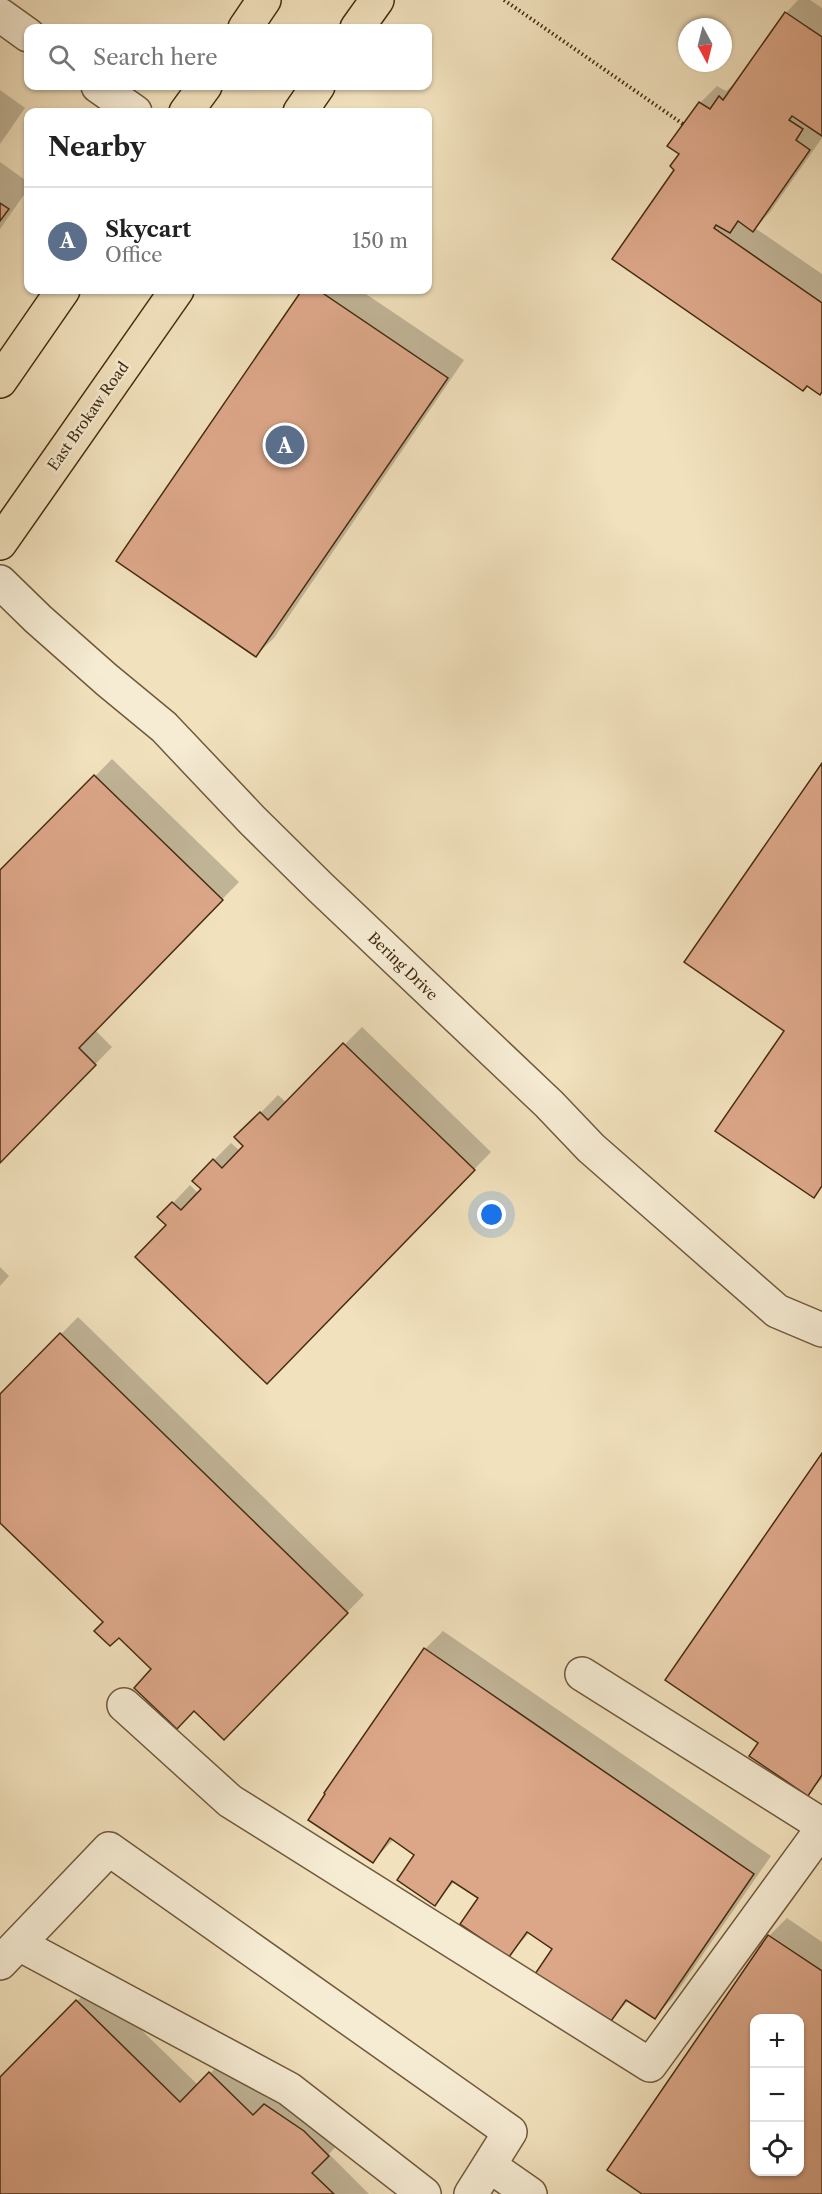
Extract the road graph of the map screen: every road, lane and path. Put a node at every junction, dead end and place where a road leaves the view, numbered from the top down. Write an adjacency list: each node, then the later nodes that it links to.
1 (264, 0): 5 (main road)
2 (377, 0): 6 (main road)
3 (504, 0): 14 (path)
4 (0, 15): 7 (street)
5 (248, 24)
6 (360, 24)
7 (24, 32)
8 (105, 90): 11 (street)
9 (202, 90): 12 (main road)
10 (315, 90): 13 (main road)
11 (129, 108)
12 (189, 108)
13 (303, 108)
14 (683, 124)
15 (60, 294): 17 (main road)
16 (174, 294): 18 (main road, East Brokaw Road)
17 (0, 381)
18 (0, 543)
19 (0, 582): 20 (street, Bering Drive)
20 (822, 1330)
21 (582, 1674): 23 (street)
22 (124, 1705): 23 (street)
23 (822, 1827)
24 (9, 1953): 25 (street); 26 (street)
25 (490, 2166): 27 (street); 28 (street)
26 (424, 2194)
27 (471, 2194)
28 (530, 2194)

